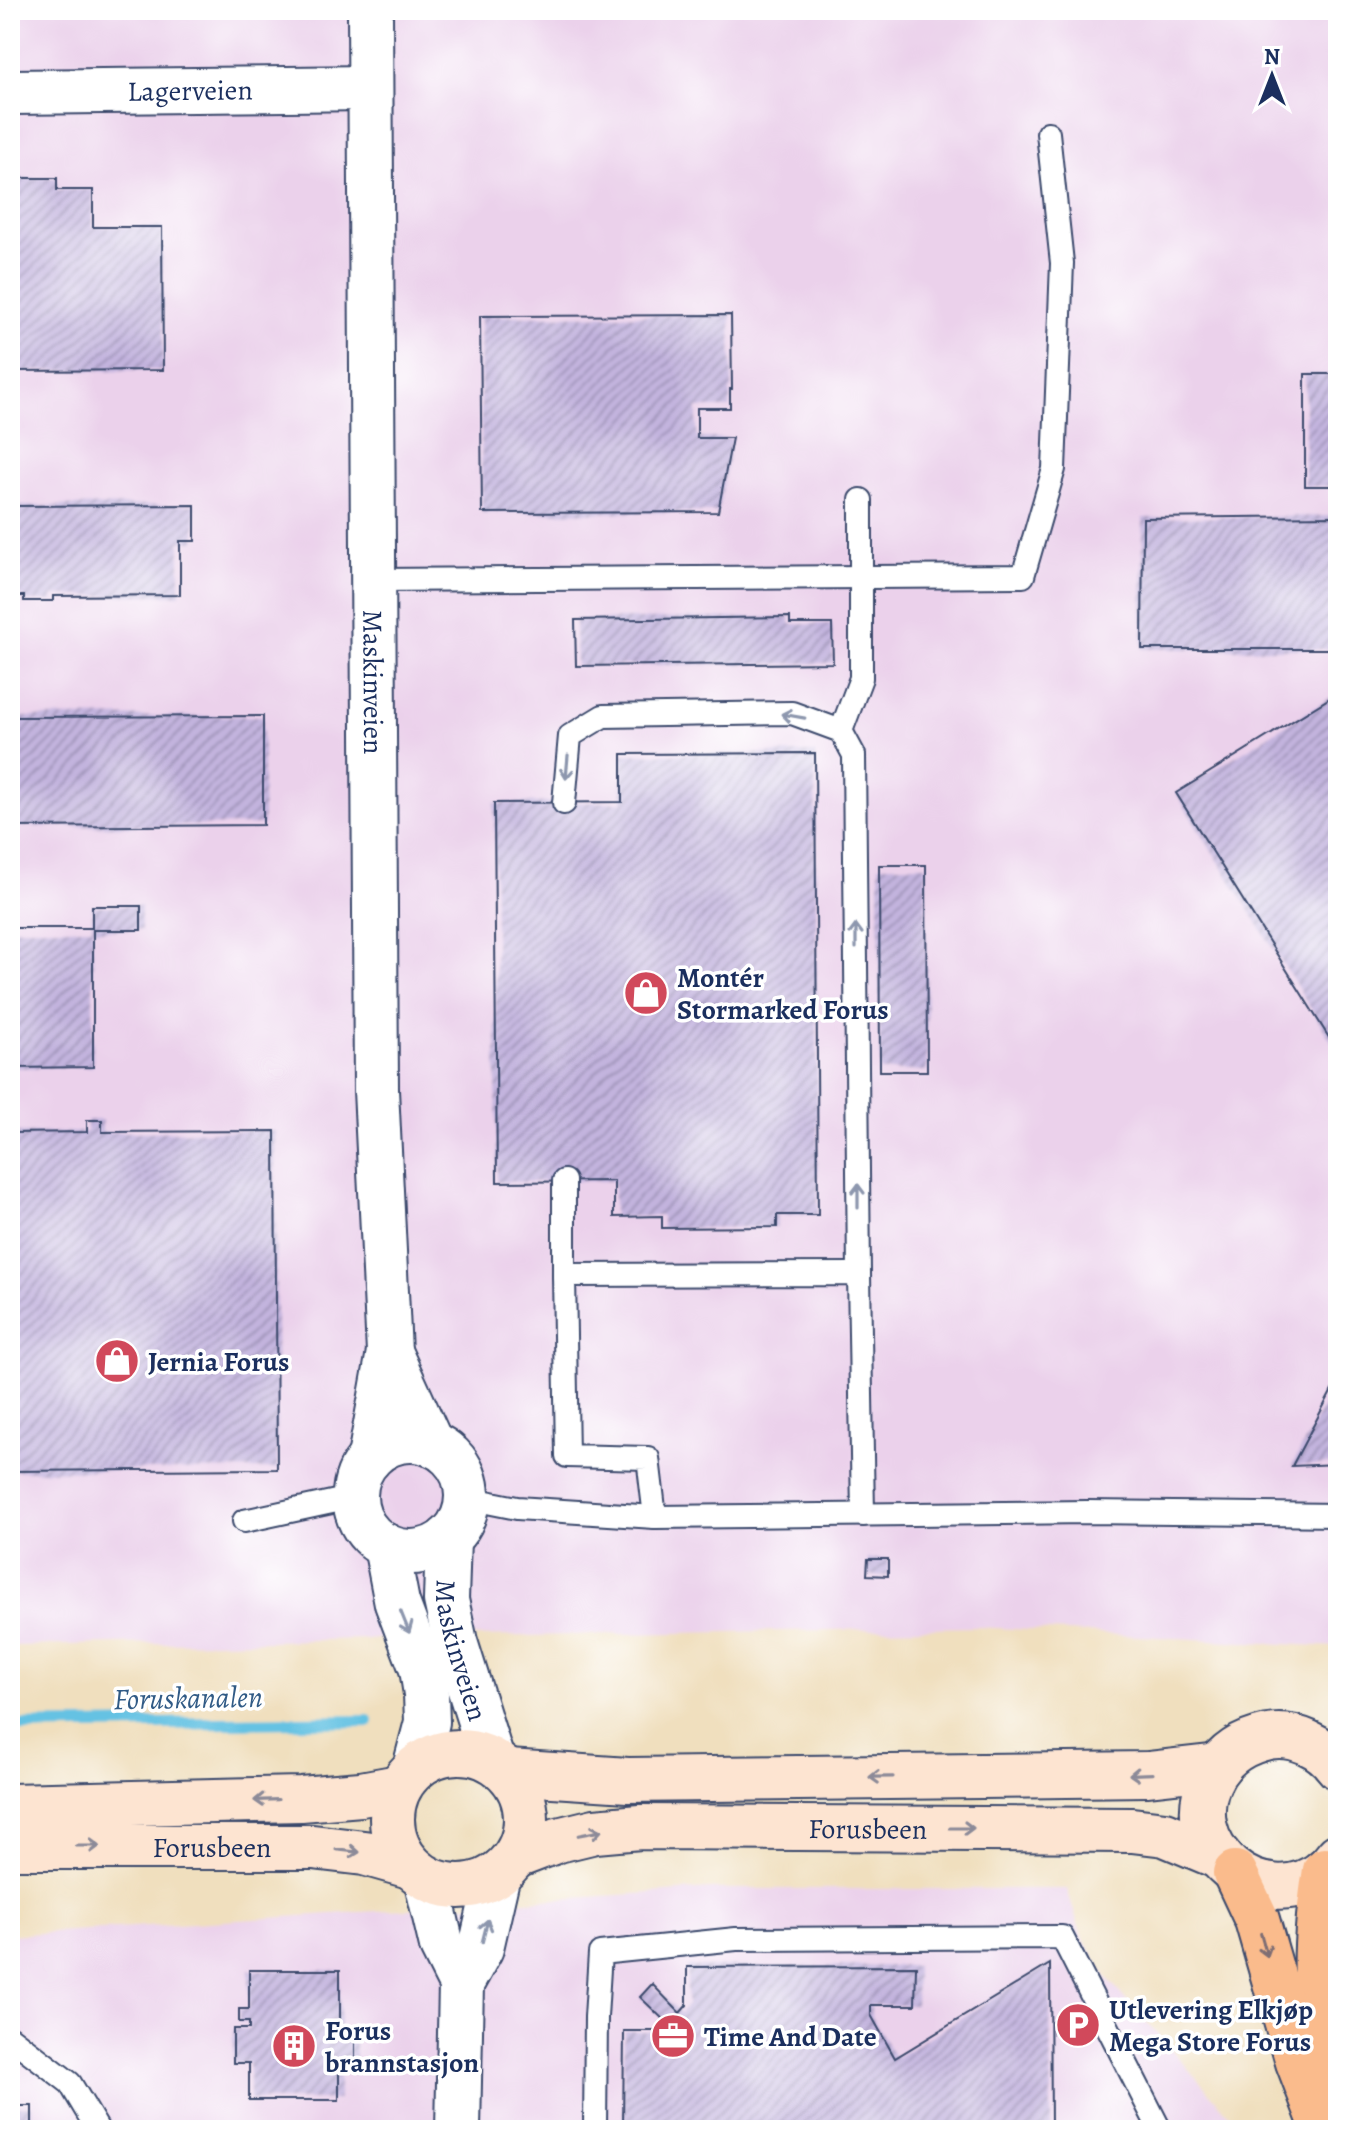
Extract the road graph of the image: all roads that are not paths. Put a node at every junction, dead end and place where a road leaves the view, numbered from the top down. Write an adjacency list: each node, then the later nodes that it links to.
1 (370, 10): 2 (street, Maskinveien)
2 (370, 88): 3 (street, Lagerveien); 7 (street, Maskinveien)
3 (10, 92)
4 (1048, 133): 6 (lane)
5 (861, 500): 6 (lane)
6 (860, 577): 7 (lane); 8 (lane)
7 (373, 580): 13 (street, Maskinveien)
8 (841, 731): 9 (lane, one-way to 9); 11 (lane, one-way to 8)
9 (564, 803)
10 (564, 1181): 12 (lane)
11 (859, 1274): 12 (lane); 17 (lane)
12 (564, 1275): 19 (lane)
13 (389, 1352): 14 (street, Maskinveien); 15 (street, Maskinveien)
14 (431, 1444): 15 (street); 16 (street)
15 (362, 1477): 20 (lane); 22 (street)
16 (467, 1498): 19 (lane); 21 (street)
17 (863, 1515): 18 (lane); 19 (lane)
18 (1338, 1515)
19 (655, 1517)
20 (244, 1521)
21 (448, 1538): 22 (street); 24 (street, Maskinveien)
22 (386, 1546): 26 (street, Maskinveien, one-way to 26)
23 (1336, 1763): 25 (main road)
24 (500, 1766): 25 (main road, Forusbeen, one-way to 24); 26 (main road); 30 (main road)
25 (1219, 1766): 31 (main road)
26 (407, 1777): 27 (main road, Forusbeen, one-way to 27); 32 (main road)
27 (10, 1806)
28 (10, 1847): 32 (main road, Forusbeen, one-way to 32)
29 (1332, 1863): 31 (main road, Forusbeen); 35 (highway)
30 (507, 1865): 31 (main road, Forusbeen, one-way to 31); 32 (main road); 33 (street, one-way to 30)
31 (1228, 1865): 40 (highway, one-way to 40)
32 (418, 1872): 33 (street)
33 (461, 1984): 37 (street)
34 (10, 2037): 36 (lane)
35 (1338, 2081)
36 (98, 2130)
37 (458, 2130)
38 (595, 2130): 39 (lane)
39 (1160, 2130)
40 (1324, 2130)

